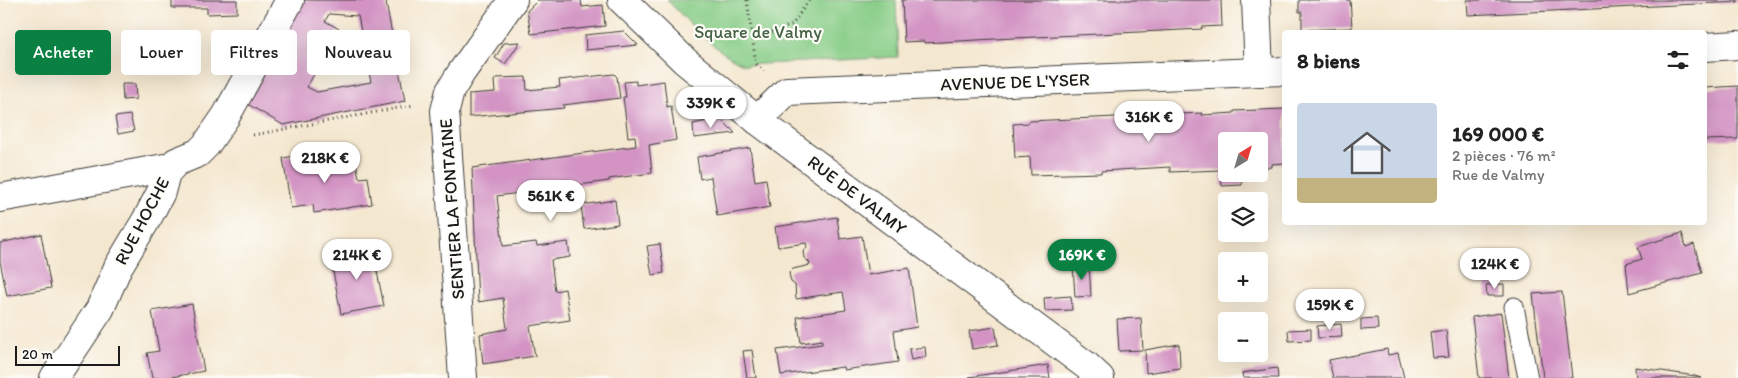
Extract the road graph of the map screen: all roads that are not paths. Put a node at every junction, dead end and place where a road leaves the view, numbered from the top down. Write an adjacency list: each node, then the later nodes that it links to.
1 (290, 0): 9 (street, RUE HOCHE)
2 (513, 0): 13 (street, SENTIER LA FONTAINE)
3 (622, 0): 8 (street, RUE DE VALMY)
4 (1256, 0): 7 (street)
5 (1738, 45): 6 (street)
6 (1707, 47)
7 (1272, 72): 8 (street, AVENUE DE L'YSER)
8 (757, 120): 14 (street, RUE DE VALMY)
9 (170, 167): 10 (street); 12 (street, RUE HOCHE)
10 (0, 198)
11 (1514, 307): 15 (lane)
12 (54, 378)
13 (463, 378)
14 (1100, 378)
15 (1528, 378)

